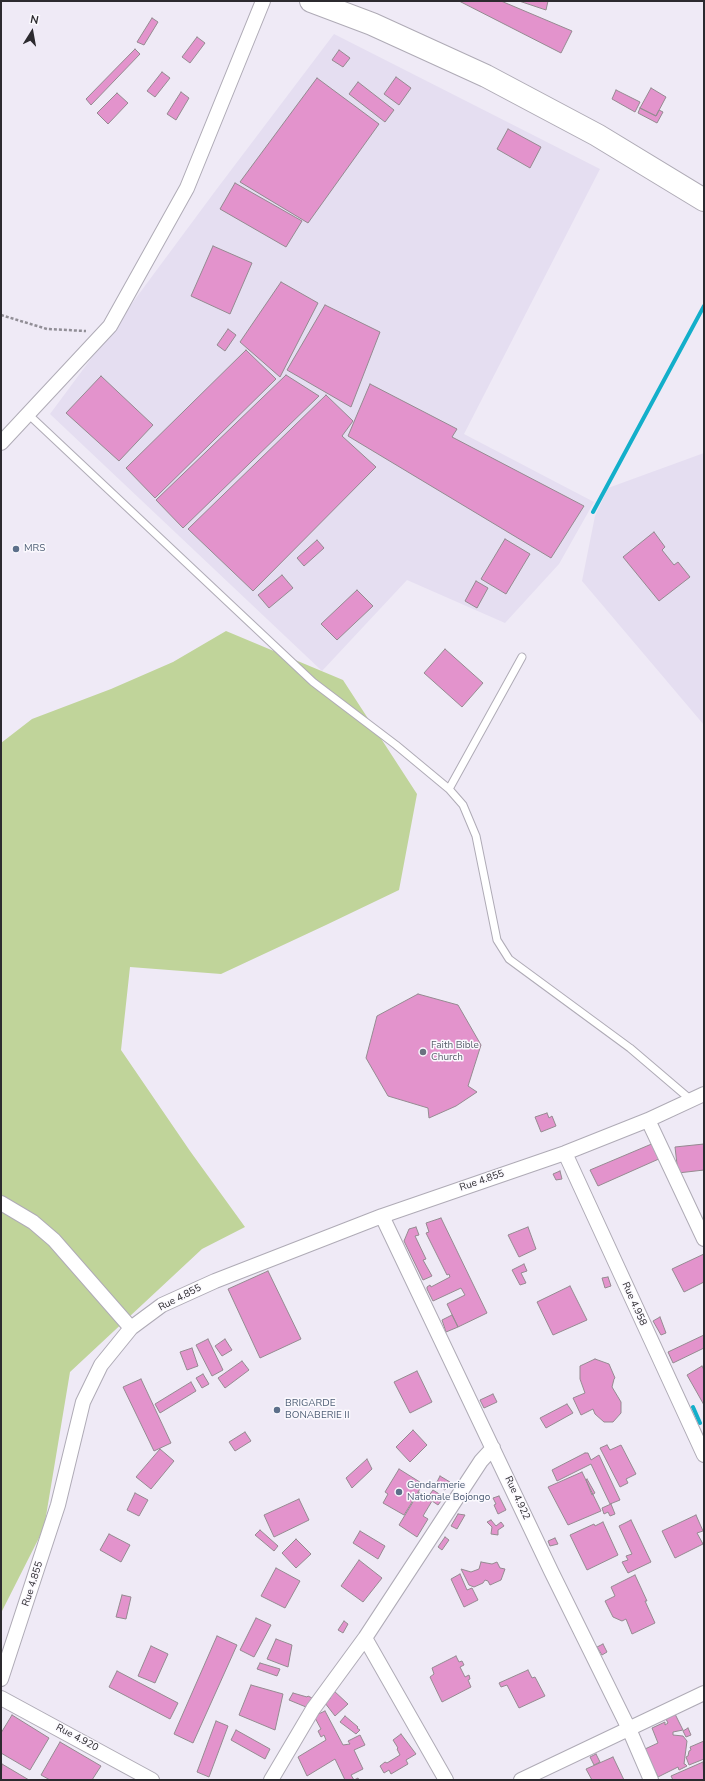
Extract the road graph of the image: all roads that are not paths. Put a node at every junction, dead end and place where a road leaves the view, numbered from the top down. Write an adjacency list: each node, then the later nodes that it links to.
1 (263, 1): 4 (street)
2 (311, 1): 3 (highway)
3 (704, 200)
4 (28, 414): 5 (street); 7 (lane)
5 (1, 443)
6 (522, 657): 7 (lane)
7 (449, 789): 8 (lane)
8 (698, 1097): 9 (street, Rue 4.855)
9 (648, 1120): 10 (street, Rue 4.855); 13 (street)
10 (565, 1153): 12 (street, Rue 4.855); 16 (street, Rue 4.958)
11 (1, 1203): 14 (street)
12 (382, 1216): 14 (street, Rue 4.855); 15 (street, Rue 4.922)
13 (704, 1239)
14 (131, 1328): 18 (street, Rue 4.855)
15 (494, 1448): 17 (street); 21 (street, Rue 4.922)
16 (704, 1455)
17 (365, 1638): 23 (street); 24 (street)
18 (1, 1679)
19 (704, 1693): 21 (street)
20 (1, 1698): 22 (street, Rue 4.920)
21 (629, 1729): 25 (street); 26 (street, Rue 4.922)
22 (152, 1780)
23 (270, 1780)
24 (446, 1780)
25 (522, 1780)
26 (651, 1780)

